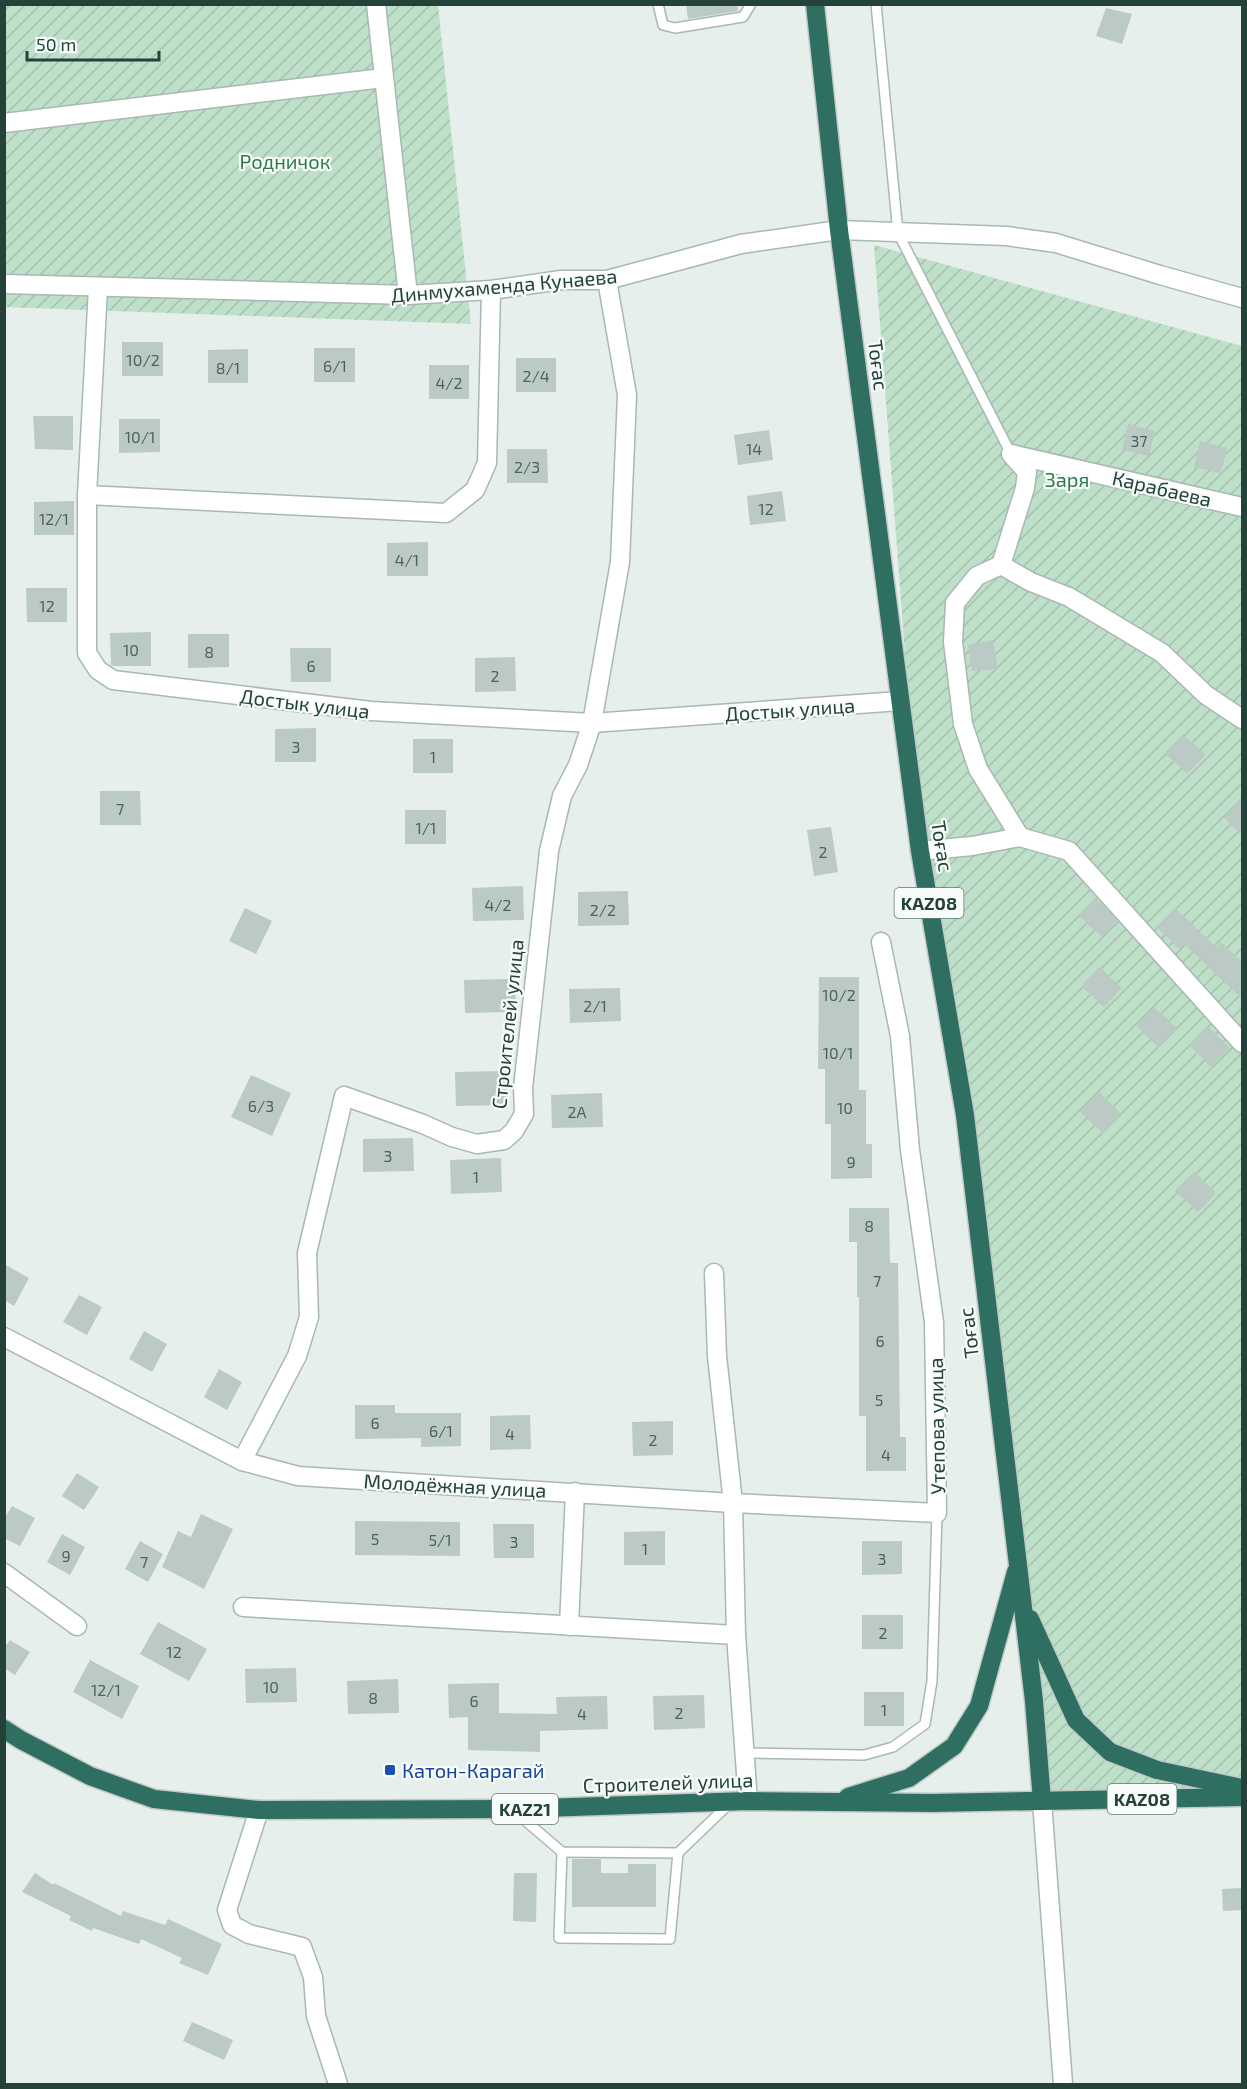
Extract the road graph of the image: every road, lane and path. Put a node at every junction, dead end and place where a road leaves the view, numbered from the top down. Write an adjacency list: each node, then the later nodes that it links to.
1 (376, 4): 6 (street)
2 (658, 4): 3 (lane)
3 (751, 4)
4 (815, 4): 8 (highway, Тоғас / KAZ08)
5 (876, 4): 9 (lane)
6 (383, 78): 7 (street); 14 (street)
7 (4, 123)
8 (839, 230): 9 (street, Динмухаменда Кунаева); 10 (street, Динмухаменда Кунаева); 20 (highway, Тоғас / KAZ08)
9 (898, 233): 15 (street, Динмухаменда Кунаева); 16 (lane)
10 (607, 280): 13 (street, Динмухаменда Кунаева); 22 (street)
11 (4, 284): 12 (street, Динмухаменда Кунаева)
12 (98, 288): 14 (street, Динмухаменда Кунаева); 17 (street, Достык улица)
13 (491, 290): 14 (street, Динмухаменда Кунаева); 17 (street)
14 (408, 295)
15 (1242, 298)
16 (1011, 454): 18 (street, Карабаева); 19 (street)
17 (87, 495): 22 (street, Достык улица)
18 (1242, 507)
19 (1001, 565): 21 (street); 23 (street)
20 (900, 701): 22 (street, Достык улица); 24 (highway, Тоғас / KAZ08)
21 (1242, 719)
22 (592, 723): 29 (street, Строителей улица)
23 (1020, 837): 24 (street); 26 (street)
24 (920, 851): 33 (highway, Тоғас / KAZ08)
25 (881, 942): 32 (street, Утепова улица)
26 (1242, 1043)
27 (714, 1273): 31 (street)
28 (4, 1337): 29 (street, Молодёжная улица)
29 (242, 1461): 30 (street, Молодёжная улица)
30 (575, 1492): 31 (street, Молодёжная улица); 38 (street)
31 (733, 1503): 32 (street, Молодёжная улица); 39 (street)
32 (938, 1513): 41 (lane, Утепова улица)
33 (1018, 1561): 35 (highway, Тоғас / KAZ08); 46 (highway)
34 (4, 1573): 37 (street)
35 (1023, 1603): 42 (highway); 44 (highway, Тоғас / KAZ08)
36 (243, 1607): 38 (street)
37 (77, 1626)
38 (569, 1626): 39 (street)
39 (736, 1635): 41 (street)
40 (4, 1729): 48 (highway, Строителей улица / KAZ21)
41 (745, 1754): 45 (street)
42 (1242, 1788)
43 (1242, 1797): 44 (highway, KAZ08)
44 (1042, 1801): 46 (highway, Строителей улица / KAZ21); 52 (street)
45 (740, 1802): 46 (highway, Строителей улица / KAZ21); 47 (highway, Строителей улица / KAZ21); 50 (lane)
46 (832, 1802)
47 (513, 1809): 48 (highway, Строителей улица / KAZ21); 49 (lane)
48 (259, 1810): 51 (street)
49 (562, 1852): 50 (lane); 50 (lane)
50 (678, 1853)
51 (338, 2085)
52 (1063, 2085)

